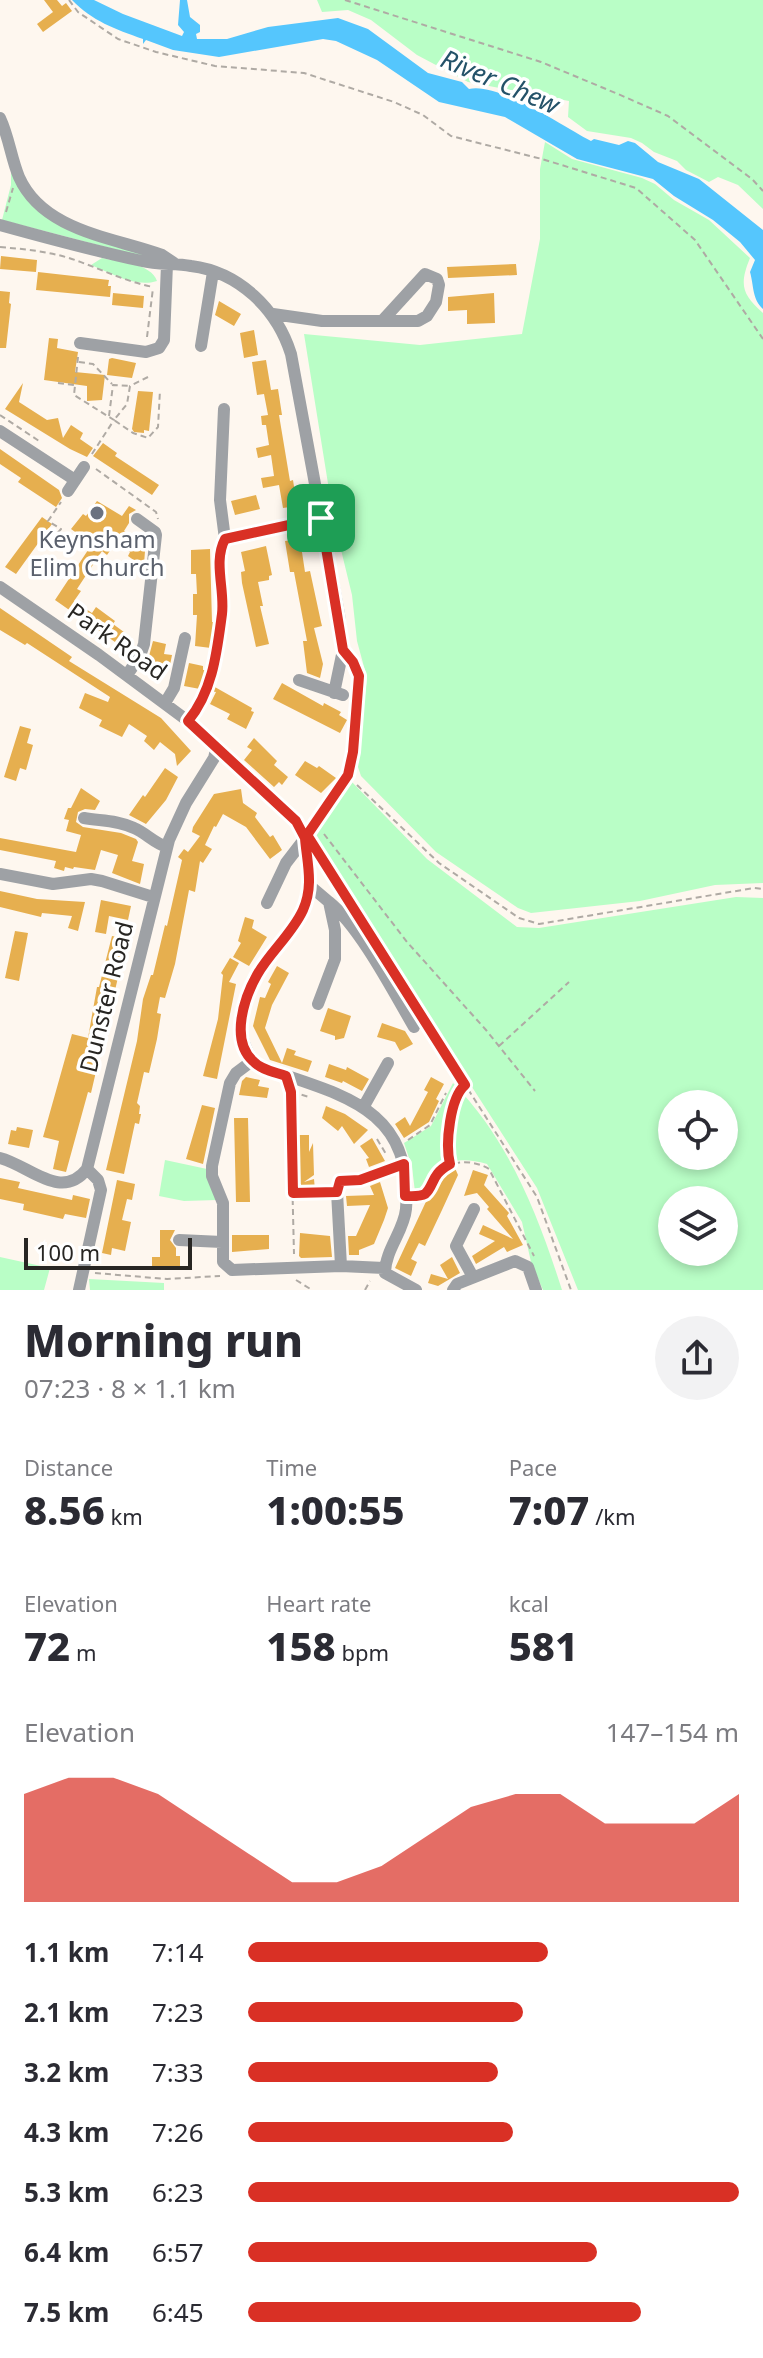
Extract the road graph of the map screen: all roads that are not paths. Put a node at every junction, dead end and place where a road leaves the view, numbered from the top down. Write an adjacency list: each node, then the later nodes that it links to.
1 (0, 118): 3 (street)
2 (1, 226): 3 (street)
3 (172, 264): 4 (street); 7 (street)
4 (213, 272): 5 (street); 8 (street)
5 (273, 314): 6 (street); 12 (street)
6 (382, 321): 6 (street)
7 (80, 343)
8 (201, 346)
9 (224, 409): 14 (street)
10 (0, 431): 11 (street)
11 (84, 467)
12 (321, 518): 14 (street); 19 (street)
13 (137, 519): 18 (street)
14 (225, 539): 16 (street)
15 (0, 587): 18 (street, Park Road)
16 (222, 614)
17 (185, 638): 20 (street)
18 (127, 675): 20 (street, Park Road)
19 (299, 680)
20 (165, 703): 21 (street, Park Road)
21 (216, 750): 24 (street, Park Road); 25 (street, Dunster Road)
22 (353, 752): 24 (street)
23 (84, 818): 25 (street)
24 (308, 834): 27 (street); 30 (street)
25 (167, 847): 28 (street, Dunster Road)
26 (0, 874): 28 (street)
27 (309, 885): 29 (street); 33 (street)
28 (153, 897): 38 (street, Dunster Road)
29 (329, 902): 31 (street); 32 (street)
30 (267, 903)
31 (318, 1004)
32 (419, 1022)
33 (252, 1061): 35 (street); 41 (street)
34 (388, 1063): 35 (street)
35 (364, 1106): 37 (street)
36 (0, 1158): 38 (street)
37 (398, 1166): 42 (street); 43 (street)
38 (87, 1169): 45 (street)
39 (474, 1209): 44 (street)
40 (179, 1240): 41 (street)
41 (222, 1242): 42 (street)
42 (341, 1266): 43 (street)
43 (384, 1268): 46 (street)
44 (473, 1277): 47 (street); 48 (street)
45 (79, 1290)
46 (416, 1290)
47 (453, 1290)
48 (536, 1290)

